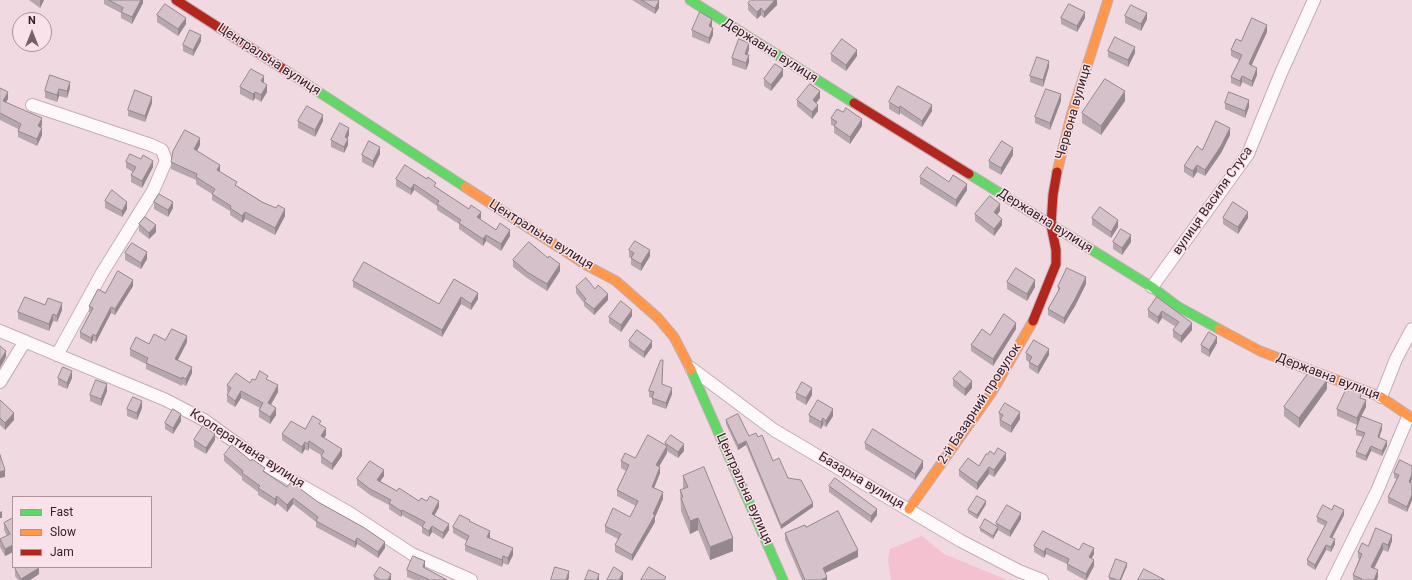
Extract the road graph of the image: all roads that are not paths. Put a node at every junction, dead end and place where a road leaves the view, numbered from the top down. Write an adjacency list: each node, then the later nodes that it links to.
1 (176, 0): 12 (street, Центральна вулиця)
2 (690, 0): 6 (street, Державна вулиця)
3 (1108, 0): 6 (street, Червона вулиця)
4 (1314, 0): 7 (street, вулиця Василя Стуса)
5 (32, 105): 11 (street)
6 (1051, 226): 7 (street, Державна вулиця); 16 (street, 2-й Базарний провулок)
7 (1152, 287): 14 (street, Державна вулиця)
8 (1412, 329): 14 (street)
9 (0, 331): 10 (street, Кооперативна вулиця)
10 (25, 341): 11 (street, Кооперативна вулиця); 13 (street)
11 (57, 355): 17 (street, Кооперативна вулиця)
12 (690, 367): 16 (street, Базарна вулиця); 18 (street, Центральна вулиця)
13 (0, 382)
14 (1381, 397): 15 (street, Державна вулиця)
15 (1410, 418): 20 (street)
16 (909, 509): 19 (street, Базарна вулиця)
17 (472, 580)
18 (783, 580)
19 (1042, 580)
20 (1333, 580)

